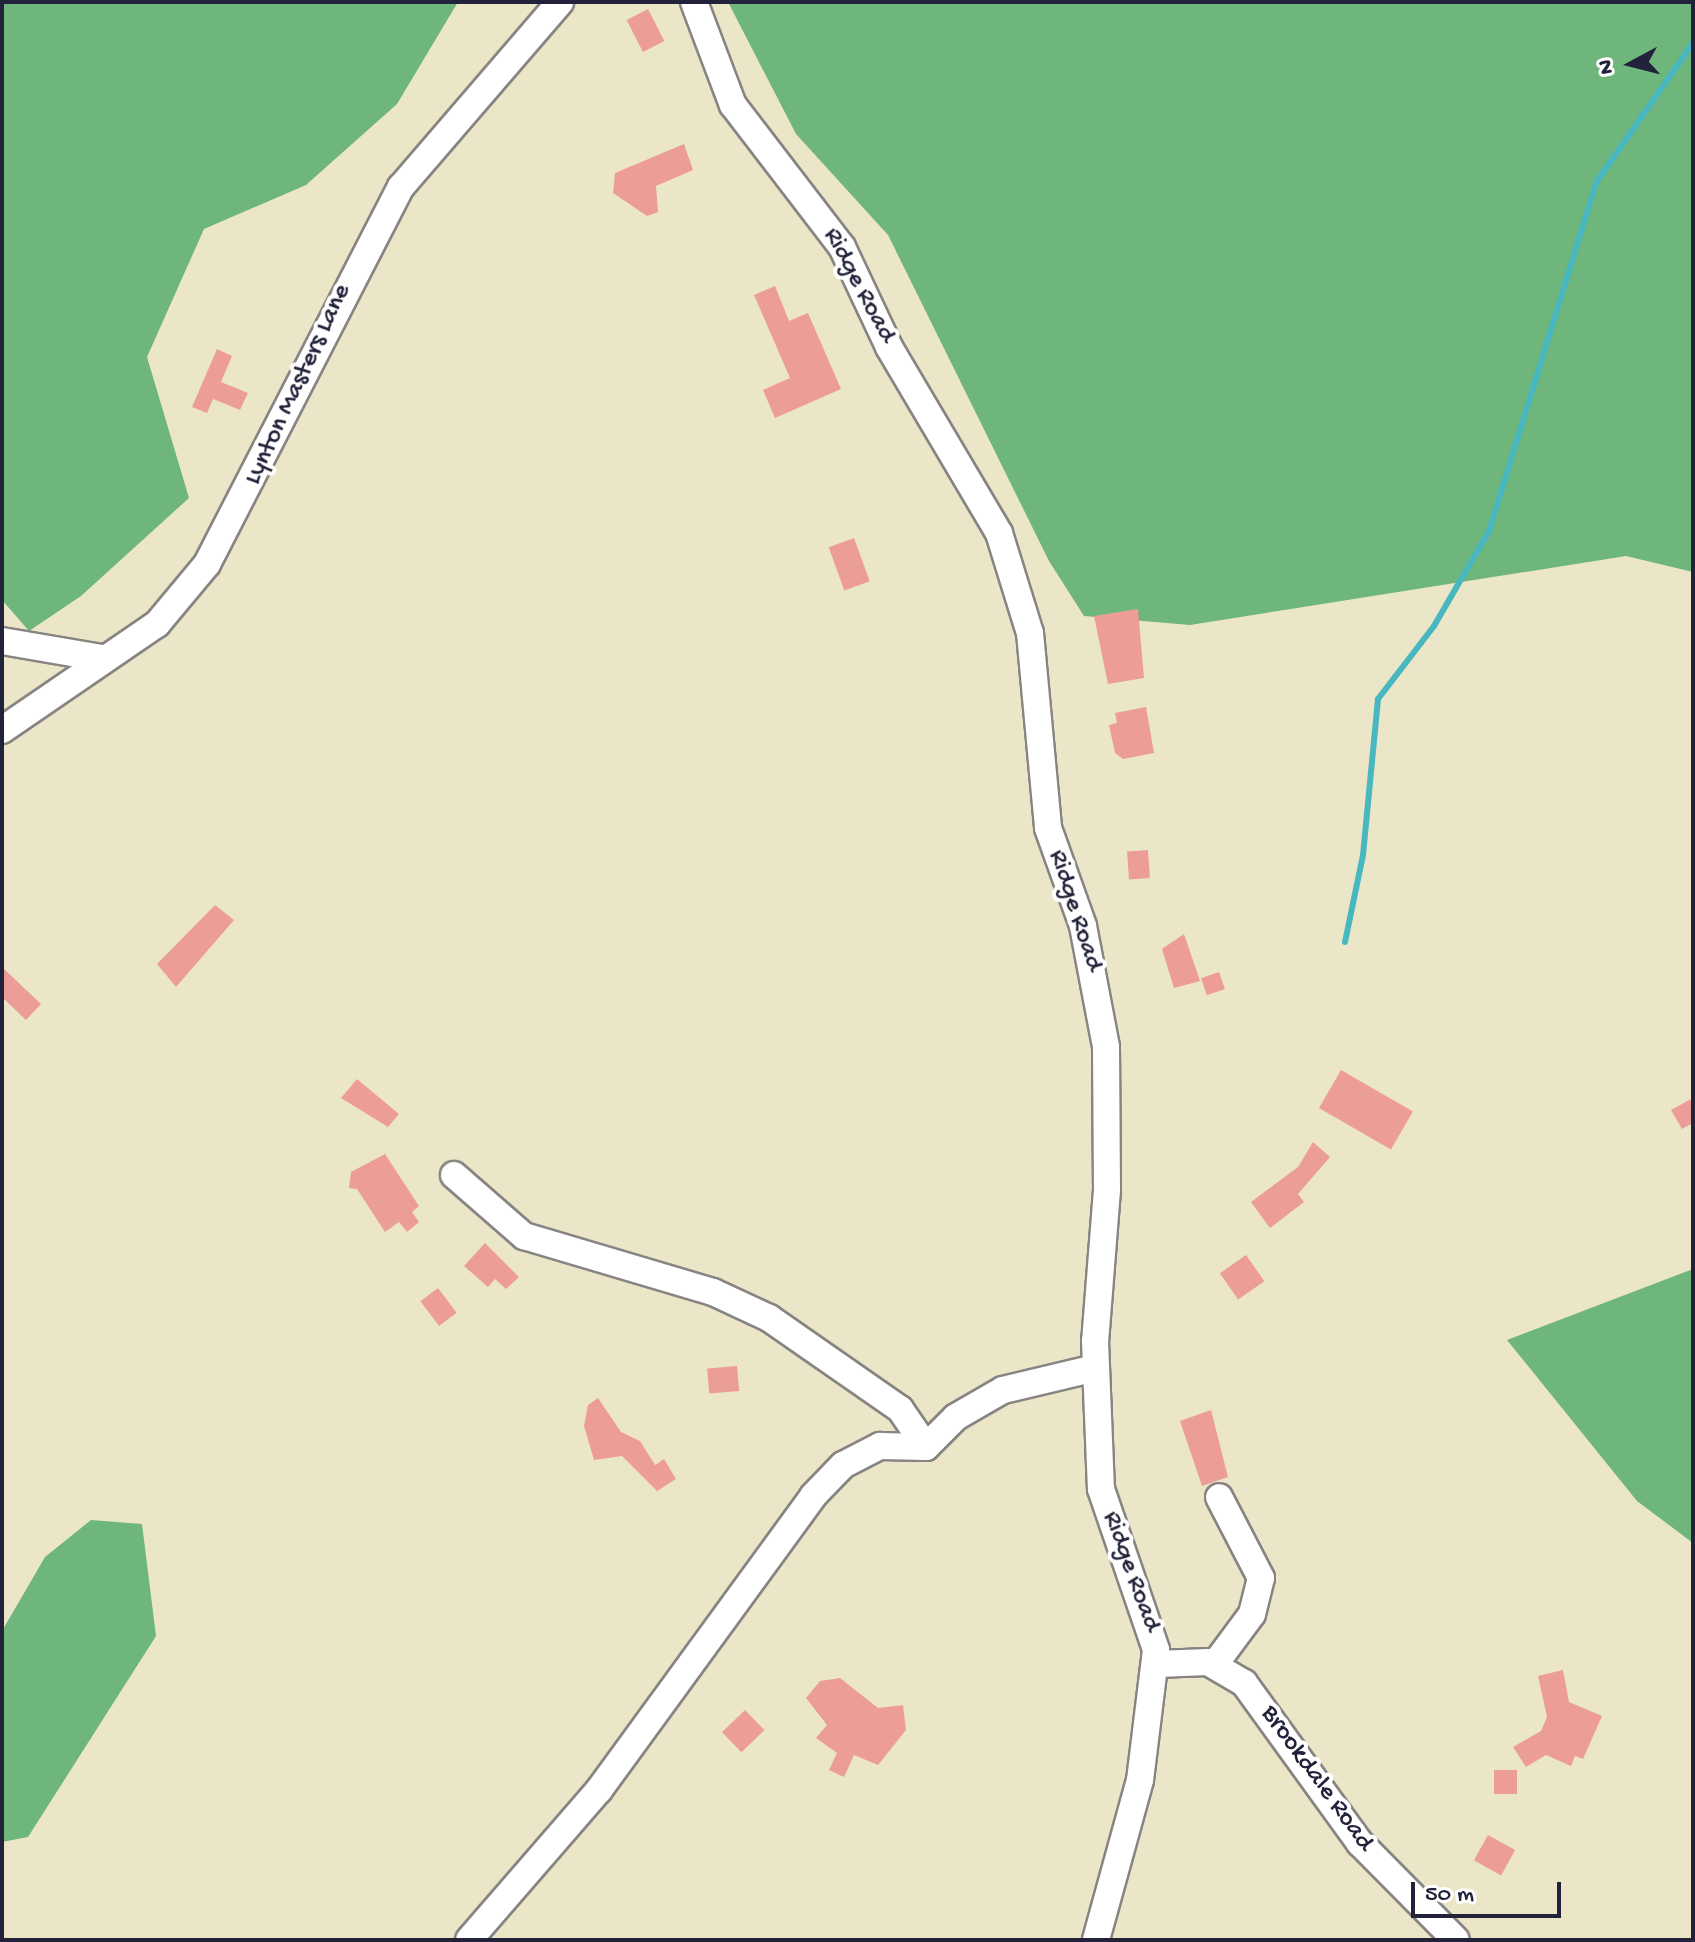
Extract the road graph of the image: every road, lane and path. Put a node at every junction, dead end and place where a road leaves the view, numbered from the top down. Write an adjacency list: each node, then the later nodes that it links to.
1 (560, 2): 4 (street, Lynton Masters Lane)
2 (694, 2): 7 (street, Ridge Road)
3 (2, 641): 4 (street)
4 (101, 658): 5 (street, Lynton Masters Lane)
5 (2, 730)
6 (454, 1175): 8 (street)
7 (1095, 1368): 8 (street); 10 (street, Ridge Road)
8 (926, 1447): 12 (street)
9 (1219, 1497): 11 (street)
10 (1157, 1664): 11 (street); 13 (street, Ridge Road)
11 (1215, 1664): 14 (street, Brookdale Road)
12 (469, 1940)
13 (1096, 1940)
14 (1456, 1940)

